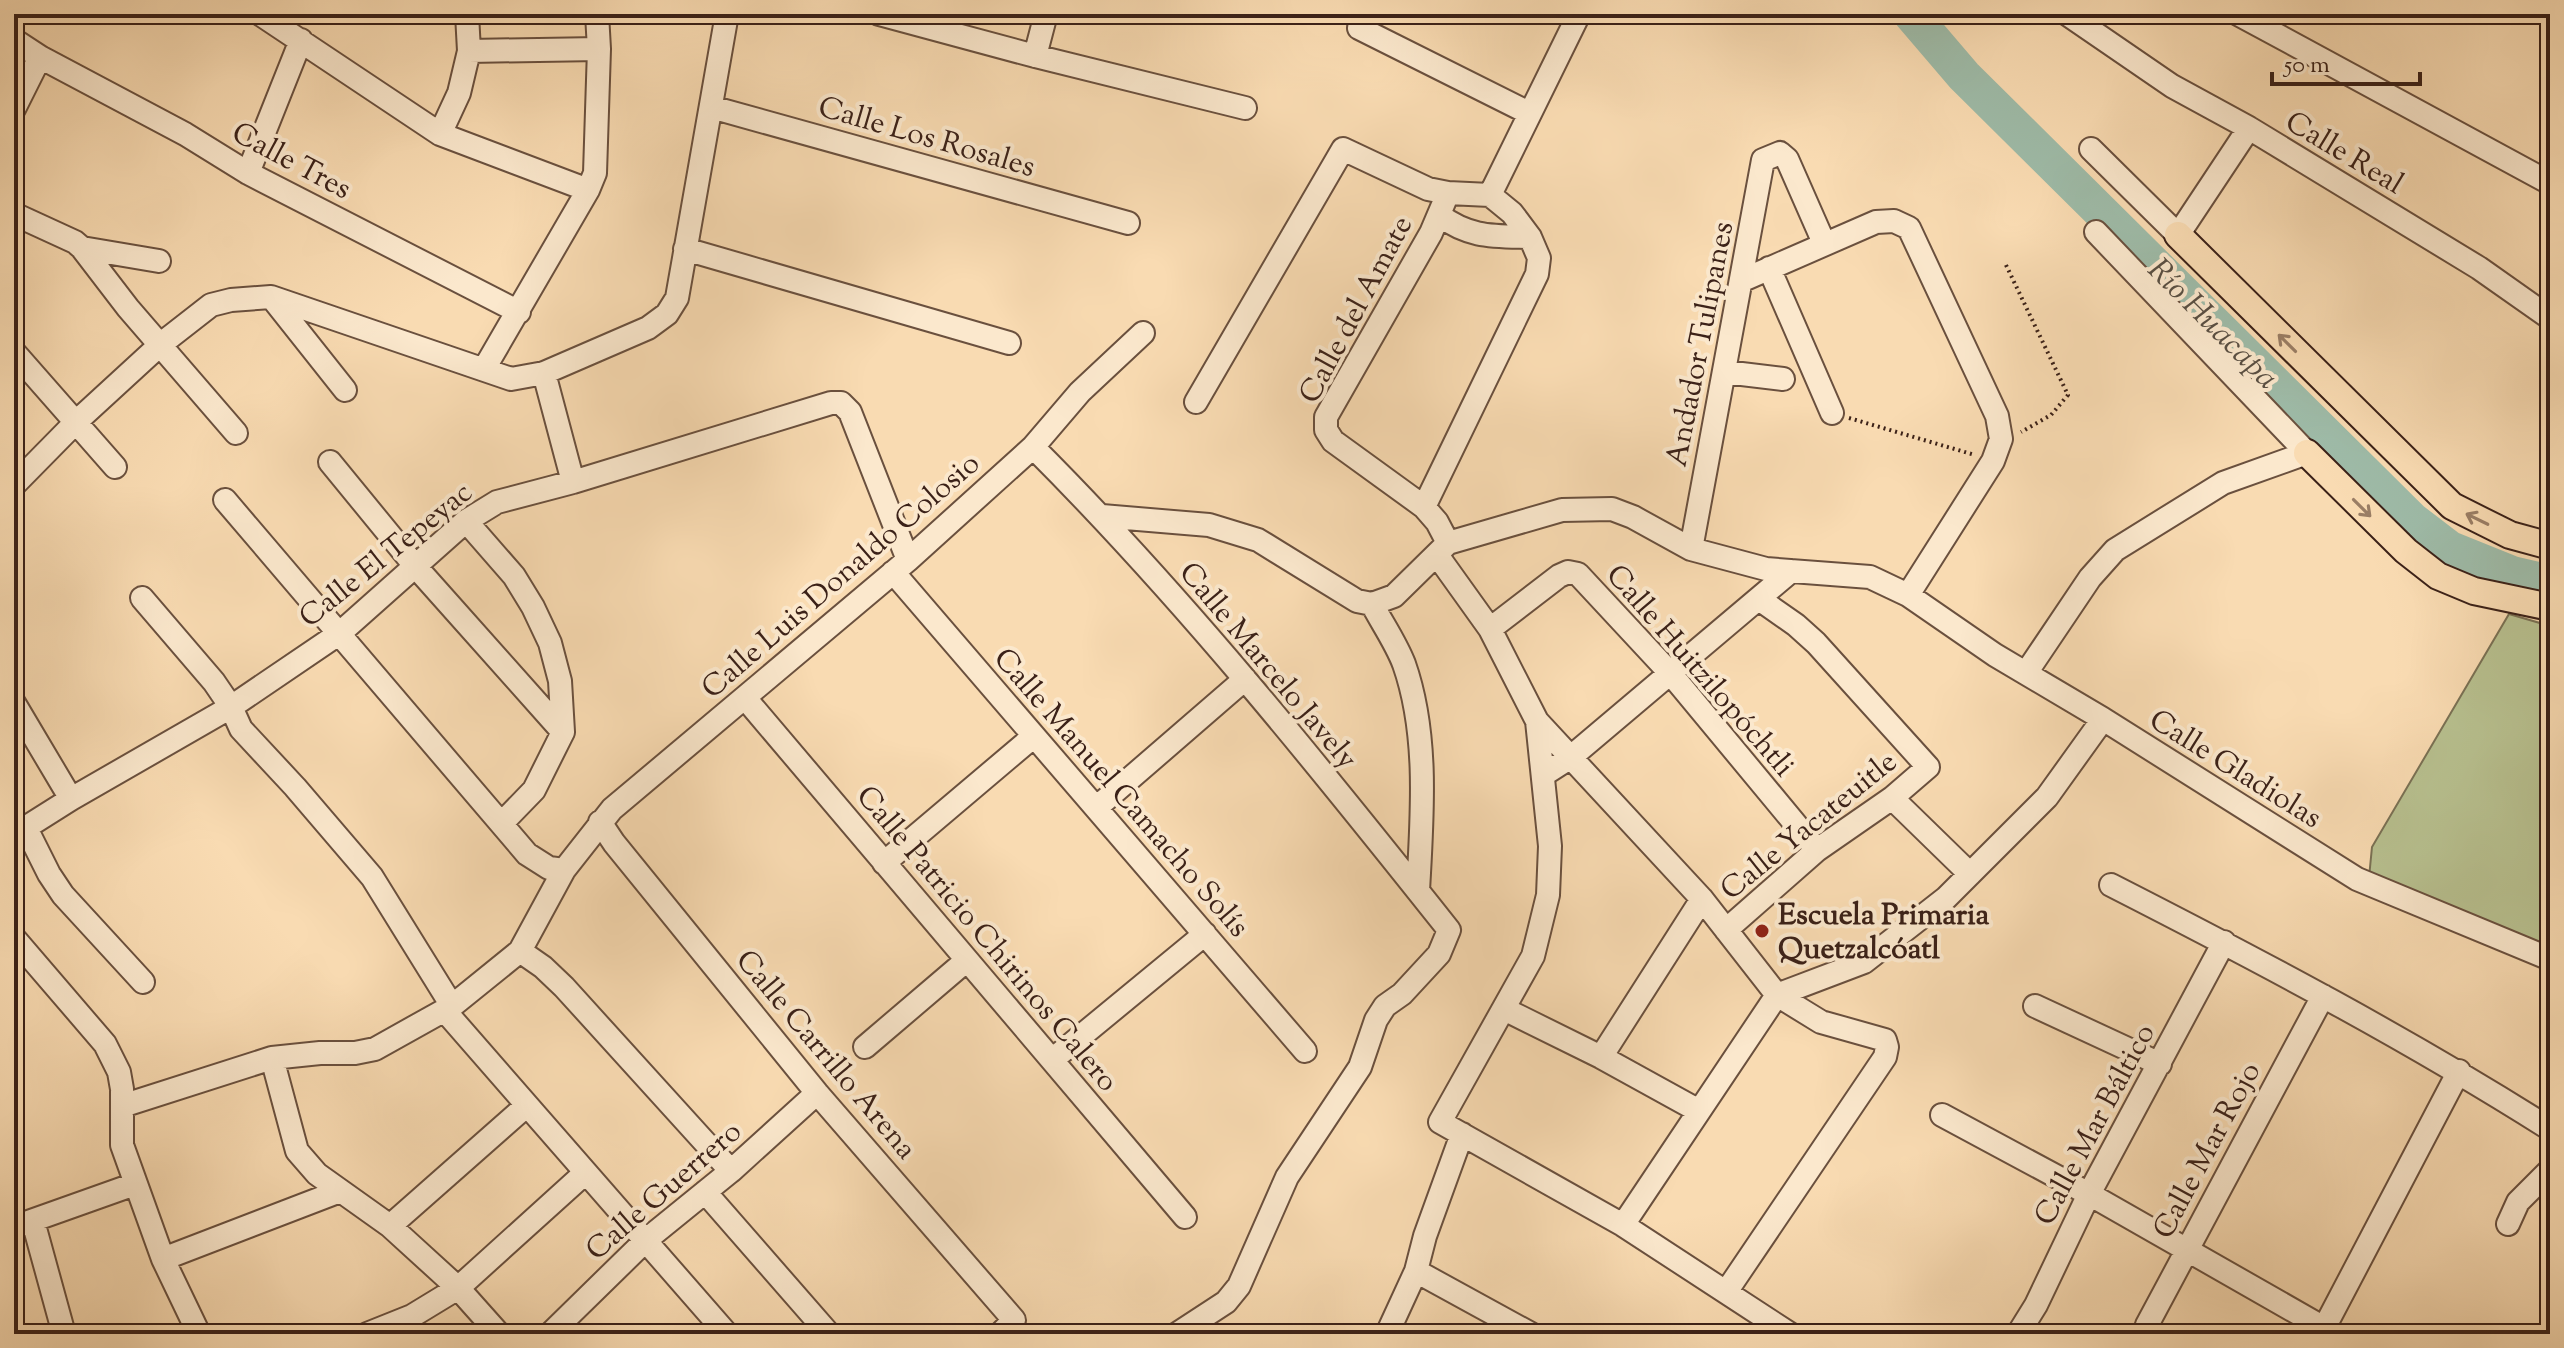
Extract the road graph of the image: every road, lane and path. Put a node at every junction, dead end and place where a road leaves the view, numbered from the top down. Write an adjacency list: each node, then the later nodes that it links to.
1 (260, 14): 12 (street)
2 (467, 14): 14 (street)
3 (597, 14): 13 (street)
4 (727, 14): 17 (street)
5 (879, 14): 15 (street)
6 (1046, 14): 15 (street)
7 (1579, 14): 20 (street)
8 (2067, 14): 21 (street, Calle Real)
9 (2238, 14): 25 (street)
10 (1363, 21): 20 (street)
11 (14, 40): 16 (street, Calle Tres)
12 (301, 40): 22 (street); 24 (street)
13 (599, 49): 14 (street); 26 (street)
14 (469, 51): 22 (street)
15 (1035, 56): 18 (street)
16 (40, 57): 19 (street); 24 (street, Calle Tres)
17 (711, 107): 31 (street, Calle Los Rosales); 37 (street)
18 (1245, 108)
19 (14, 109)
20 (1529, 113): 28 (street)
21 (2249, 128): 33 (street); 44 (street, Calle Real)
22 (440, 134): 26 (street)
23 (2091, 149): 33 (street)
24 (248, 173): 43 (street, Calle Tres)
25 (2550, 183)
26 (588, 190): 43 (street)
27 (1448, 193): 28 (street); 30 (street, Calle del Amate); 54 (street)
28 (1490, 195): 36 (street)
29 (14, 214): 35 (street)
30 (1439, 215): 36 (street); 67 (street, Calle del Amate)
31 (1128, 223)
32 (2096, 232): 60 (street)
33 (2178, 235): 70 (main road, one-way to 33)
34 (1824, 243): 40 (street); 41 (street, Andador Tulipanes); 58 (street)
35 (82, 248): 38 (street); 47 (street)
36 (1534, 248): 67 (street)
37 (685, 249): 46 (street); 51 (street)
38 (159, 261)
39 (2006, 265): 58 (path)
40 (1769, 268): 41 (street); 55 (street)
41 (1743, 280): 50 (street, Andador Tulipanes)
42 (271, 297): 47 (street); 49 (street); 53 (street)
43 (519, 312): 49 (street)
44 (2550, 318)
45 (1143, 333): 59 (street, Calle Luis Donaldo Colosio)
46 (1009, 343)
47 (161, 344): 56 (street); 57 (street)
48 (14, 352): 56 (street)
49 (484, 369): 51 (street)
50 (1725, 372): 52 (street); 72 (street, Andador Tulipanes)
51 (544, 373): 64 (street)
52 (1783, 379)
53 (345, 390)
54 (1196, 402)
55 (1832, 413): 61 (path)
56 (76, 422): 63 (street); 65 (street)
57 (236, 433)
58 (2001, 439): 61 (street)
59 (1033, 447): 68 (street, Calle Marcelo Javely); 73 (street, Calle Luis Donaldo Colosio)
60 (2307, 453): 80 (main road, one-way to 80); 83 (street)
61 (1993, 461): 76 (street)
62 (330, 462): 74 (street)
63 (115, 467)
64 (573, 482): 69 (street, Calle El Tepeyac); 73 (street, Calle El Tepeyac)
65 (14, 485)
66 (225, 500): 82 (street)
67 (1424, 507): 71 (street, Calle del Amate)
68 (1102, 516): 79 (street); 85 (street, Calle Marcelo Javely)
69 (466, 521): 74 (street, Calle El Tepeyac); 91 (street)
70 (2550, 546)
71 (1442, 549): 72 (street, Calle Gladiolas); 79 (street); 81 (street, Calle del Amate)
72 (1691, 549): 75 (street, Calle Gladiolas)
73 (900, 566): 86 (street, Calle Luis Donaldo Colosio); 92 (street, Calle Manuel Camacho Solís)
74 (416, 567): 82 (street, Calle El Tepeyac); 91 (street)
75 (1791, 571): 76 (street, Calle Gladiolas); 78 (street)
76 (1908, 595): 83 (street, Calle Gladiolas)
77 (142, 598): 88 (street)
78 (1759, 599): 84 (street); 95 (street, Calle Yacateuitle)
79 (1372, 604): 106 (street)
80 (2550, 607)
81 (1490, 629): 84 (street, Calle Huitzilopóchtli); 90 (street, Calle del Amate)
82 (340, 633): 88 (street, Calle El Tepeyac); 99 (street)
83 (2026, 673): 89 (street, Calle Gladiolas)
84 (1671, 674): 93 (street); 101 (street, Calle Huitzilopóchtli)
85 (1245, 679): 97 (street); 106 (street, Calle Marcelo Javely)
86 (745, 698): 98 (street, Calle Luis Donaldo Colosio); 102 (street, Calle Patricio Chirinos Calero)
87 (14, 703): 96 (street)
88 (231, 707): 96 (street, Calle El Tepeyac); 119 (street)
89 (2103, 719): 104 (street); 113 (street, Calle Gladiolas)
90 (1537, 721): 93 (street); 94 (street)
91 (563, 732): 99 (street)
92 (1034, 736): 97 (street, Calle Manuel Camacho Solís); 102 (street)
93 (1571, 757): 94 (street); 107 (street)
94 (1543, 775): 120 (street)
95 (1892, 798): 101 (street, Calle Yacateuitle); 104 (street)
96 (71, 799): 100 (street, Calle El Tepeyac)
97 (1096, 808): 109 (street, Calle Manuel Camacho Solís)
98 (600, 822): 103 (street, Calle Luis Donaldo Colosio); 128 (street, Calle Carrillo Arena)
99 (502, 823): 103 (street)
100 (20, 831): 115 (street)
101 (1817, 850): 108 (street, Calle Yacateuitle)
102 (884, 863): 114 (street, Calle Patricio Chirinos Calero)
103 (564, 870): 112 (street, Calle Luis Donaldo Colosio)
104 (1970, 874): 116 (street)
105 (2111, 885): 111 (street)
106 (1418, 891): 162 (street, Calle Marcelo Javely)
107 (1702, 899): 108 (street); 123 (street)
108 (1726, 930): 116 (street)
109 (1205, 934): 122 (street, Calle Manuel Camacho Solís); 125 (street)
110 (14, 938): 129 (street)
111 (2224, 942): 117 (street); 126 (street, Calle Mar Báltico)
112 (520, 951): 119 (street); 136 (street)
113 (2550, 959)
114 (967, 960): 121 (street); 125 (street, Calle Patricio Chirinos Calero)
115 (143, 982)
116 (1777, 995): 131 (street); 152 (street)
117 (2323, 996): 127 (street); 148 (street, Calle Mar Rojo)
118 (2035, 1006): 126 (street)
119 (448, 1008): 124 (street); 130 (street)
120 (1504, 1009): 123 (street); 134 (street)
121 (865, 1047)
122 (1305, 1051)
123 (1601, 1057): 131 (street)
124 (272, 1058): 129 (street); 139 (street)
125 (1052, 1060): 142 (street, Calle Patricio Chirinos Calero)
126 (2160, 1064): 141 (street, Calle Mar Báltico)
127 (2459, 1071): 133 (street); 154 (street)
128 (817, 1093): 136 (street, Calle Guerrero); 153 (street, Calle Carrillo Arena)
129 (122, 1106): 138 (street)
130 (526, 1106): 137 (street); 146 (street)
131 (1699, 1111): 145 (street)
132 (1942, 1115): 141 (street)
133 (2550, 1129)
134 (1462, 1134): 145 (street); 150 (street)
135 (2550, 1170): 144 (street)
136 (731, 1171): 140 (street, Calle Guerrero)
137 (584, 1174): 147 (street); 151 (street)
138 (135, 1184): 143 (street); 149 (street)
139 (340, 1191): 146 (street); 149 (street)
140 (705, 1192): 147 (street, Calle Guerrero); 161 (street)
141 (2089, 1194): 148 (street); 166 (street, Calle Mar Báltico)
142 (1185, 1217)
143 (23, 1224): 155 (street)
144 (2508, 1224)
145 (1623, 1225): 152 (street)
146 (390, 1226): 151 (street)
147 (646, 1240): 159 (street, Calle Guerrero); 160 (street)
148 (2186, 1249): 154 (street); 167 (street, Calle Mar Rojo)
149 (163, 1259): 156 (street)
150 (1416, 1271): 163 (street); 164 (street)
151 (458, 1288): 157 (street); 158 (street)
152 (1726, 1292): 165 (street)
153 (1007, 1327)
154 (2322, 1331)
155 (64, 1334)
156 (199, 1334)
157 (367, 1334)
158 (499, 1334)
159 (550, 1334)
160 (727, 1334)
161 (829, 1334)
162 (1177, 1334)
163 (1387, 1334)
164 (1531, 1334)
165 (1790, 1334)
166 (2018, 1334)
167 (2144, 1334)

